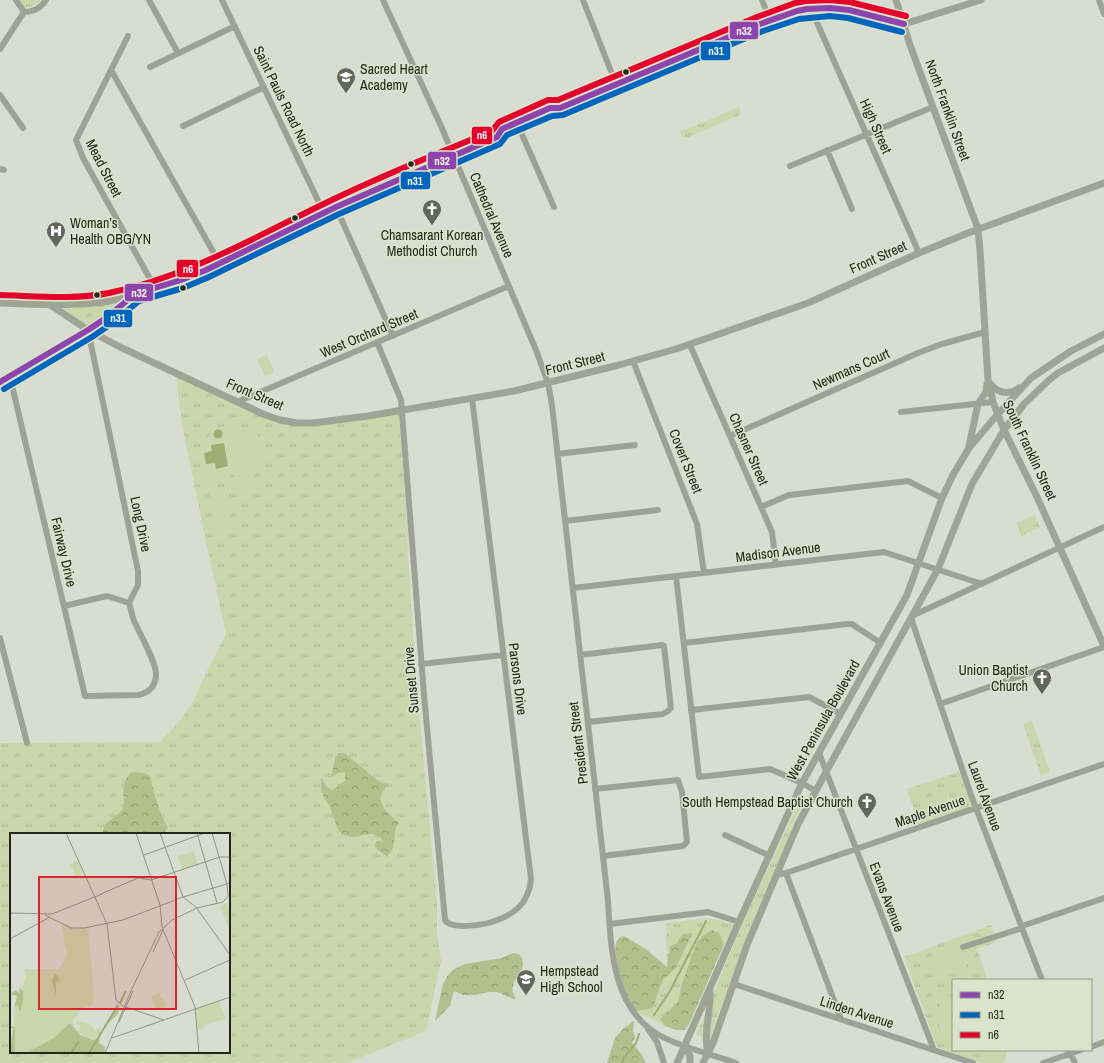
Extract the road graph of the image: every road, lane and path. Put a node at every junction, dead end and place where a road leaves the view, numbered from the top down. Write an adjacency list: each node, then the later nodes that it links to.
1 (16, 0): 12 (street)
2 (46, 0): 12 (street)
3 (149, 0): 19 (street)
4 (222, 0): 16 (street, Saint Pauls Road North)
5 (383, 0): 33 (street, Cathedral Avenue)
6 (583, 0): 22 (street)
7 (762, 0): 14 (street)
8 (896, 0): 15 (main road, North Franklin Street)
9 (981, 0): 15 (main road)
10 (1099, 0): 13 (street)
11 (811, 9): 14 (main road); 15 (main road); 30 (street, High Street)
12 (24, 12): 18 (street)
13 (1104, 14)
14 (770, 20): 22 (main road)
15 (904, 24): 25 (main road, North Franklin Street)
16 (235, 26): 19 (street); 23 (street, Saint Pauls Road North)
17 (128, 36): 21 (street, Mead Street)
18 (0, 49)
19 (178, 53): 20 (street)
20 (150, 67)
21 (111, 70): 42 (street); 44 (street, Mead Street)
22 (616, 84): 26 (main road)
23 (264, 87): 27 (street); 39 (street, Saint Pauls Road North)
24 (0, 95): 28 (street)
25 (933, 107): 30 (street); 40 (main road, North Franklin Street)
26 (560, 108): 29 (main road); 31 (main road)
27 (183, 126)
28 (23, 128)
29 (520, 130): 31 (main road); 37 (street)
30 (867, 134): 32 (street); 41 (street, High Street)
31 (497, 137): 33 (main road)
32 (827, 150): 34 (street); 38 (street)
33 (454, 155): 36 (main road); 43 (street, Cathedral Avenue)
34 (790, 166)
35 (1104, 183): 40 (main road, Front Street)
36 (336, 207): 39 (main road); 51 (street)
37 (554, 207)
38 (852, 209)
39 (324, 213): 42 (main road)
40 (978, 229): 41 (main road, Front Street); 49 (main road, South Franklin Street)
41 (919, 253): 53 (main road, Front Street)
42 (220, 264): 44 (main road)
43 (509, 286): 51 (street, West Orchard Street); 60 (street, Cathedral Avenue)
44 (155, 288): 45 (main road)
45 (135, 294): 47 (main road); 48 (main road)
46 (0, 304): 47 (main road)
47 (49, 304): 48 (main road, Front Street)
48 (88, 330): 56 (main road); 62 (main road, Front Street); 86 (street, Long Drive)
49 (985, 332): 58 (main road, South Franklin Street); 69 (street, Newmans Court)
50 (1104, 334): 57 (main road)
51 (393, 336): 52 (street, West Orchard Street)
52 (377, 342): 62 (street, West Orchard Street); 65 (street, Sunset Drive)
53 (690, 345): 55 (main road, Front Street); 69 (street, Chasner Street)
54 (1104, 348): 68 (main road, West Peninsula Boulevard)
55 (633, 361): 60 (main road, Front Street); 82 (street, Covert Street)
56 (10, 376): 59 (main road); 87 (street, Fairway Drive)
57 (1031, 378): 58 (main road); 67 (main road, West Peninsula Boulevard)
58 (988, 380): 63 (main road, South Franklin Street); 64 (main road)
59 (0, 382)
60 (548, 383): 61 (main road, Front Street); 72 (street, President Street)
61 (472, 398): 65 (main road, Front Street); 93 (street, Parsons Drive)
62 (238, 402): 65 (main road, Front Street)
63 (992, 402): 64 (street); 67 (main road, South Franklin Street)
64 (978, 404): 66 (street); 71 (main road)
65 (400, 411): 95 (street, Sunset Drive)
66 (901, 412)
67 (997, 415): 68 (main road, South Franklin Street); 71 (main road, West Peninsula Boulevard)
68 (1004, 430): 78 (main road, South Franklin Street); 81 (main road, West Peninsula Boulevard)
69 (730, 436): 74 (street, Chasner Street)
70 (635, 445): 72 (street)
71 (969, 448): 73 (main road, West Peninsula Boulevard)
72 (557, 454): 76 (street, President Street)
73 (942, 498): 74 (street); 79 (main road, West Peninsula Boulevard)
74 (761, 507): 80 (street, Chasner Street)
75 (658, 510): 76 (street)
76 (565, 521): 85 (street, President Street)
77 (1104, 527): 78 (street)
78 (1060, 548): 84 (street); 92 (main road, South Franklin Street)
79 (919, 563): 80 (street, Madison Avenue); 81 (street, Madison Avenue); 91 (main road, West Peninsula Boulevard)
80 (776, 565): 82 (street, Madison Avenue)
81 (938, 569): 84 (street, Madison Avenue); 88 (main road, West Peninsula Boulevard)
82 (704, 573): 83 (street, Madison Avenue)
83 (676, 576): 85 (street, Madison Avenue); 90 (street)
84 (982, 584): 88 (street)
85 (573, 588): 94 (street, President Street)
86 (129, 603): 87 (street); 87 (street, Fairway Drive)
87 (64, 606)
88 (913, 616): 96 (street, Laurel Avenue); 103 (main road, West Peninsula Boulevard)
89 (0, 638): 100 (street)
90 (684, 643): 91 (street); 97 (street)
91 (881, 643): 98 (main road, West Peninsula Boulevard)
92 (1104, 647): 96 (street)
93 (503, 655): 95 (street); 117 (street, Parsons Drive)
94 (580, 655): 99 (street, President Street); 99 (street)
95 (421, 664): 117 (street, Sunset Drive)
96 (940, 704): 107 (street, Laurel Avenue)
97 (691, 710): 98 (street); 104 (street)
98 (841, 714): 101 (main road, West Peninsula Boulevard)
99 (588, 722): 105 (street, President Street)
100 (27, 743)
101 (819, 753): 103 (street, Evans Avenue); 104 (main road, West Peninsula Boulevard)
102 (1104, 764): 107 (street, Maple Avenue)
103 (826, 772): 106 (main road, West Peninsula Boulevard); 109 (street, Evans Avenue)
104 (802, 783): 106 (street); 111 (main road, West Peninsula Boulevard)
105 (596, 789): 110 (street, President Street); 110 (street)
106 (816, 791): 113 (main road, West Peninsula Boulevard)
107 (976, 808): 109 (street, Maple Avenue); 118 (street, Laurel Avenue)
108 (724, 835): 111 (street)
109 (856, 849): 112 (street, Maple Avenue); 128 (street, Evans Avenue)
110 (603, 856): 116 (street, President Street)
111 (770, 856): 115 (main road, West Peninsula Boulevard)
112 (786, 873): 113 (street, Maple Avenue); 123 (street)
113 (776, 875): 121 (main road, West Peninsula Boulevard)
114 (1104, 898): 118 (street)
115 (739, 922): 116 (street); 122 (main road, West Peninsula Boulevard)
116 (610, 924): 124 (street, President Street)
117 (471, 925)
118 (1022, 927): 119 (street); 120 (street, Laurel Avenue)
119 (963, 948)
120 (1042, 979)
121 (734, 984): 123 (street, Linden Avenue); 130 (main road, West Peninsula Boulevard)
122 (710, 989): 126 (main road, West Peninsula Boulevard); 130 (main road)
123 (841, 1019): 128 (street, Linden Avenue)
124 (645, 1024): 126 (street, President Street); 131 (street)
125 (1104, 1042): 127 (street)
126 (684, 1045): 130 (street, President Street); 132 (main road, West Peninsula Boulevard); 133 (main road)
127 (1092, 1047)
128 (934, 1050): 136 (street, Linden Avenue)
129 (1070, 1052): 137 (street); 138 (street)
130 (708, 1053): 134 (main road, West Peninsula Boulevard); 135 (street, President Street)
131 (664, 1063)
132 (676, 1063)
133 (690, 1063)
134 (703, 1063)
135 (736, 1063)
136 (973, 1063)
137 (1043, 1063)
138 (1074, 1063)

